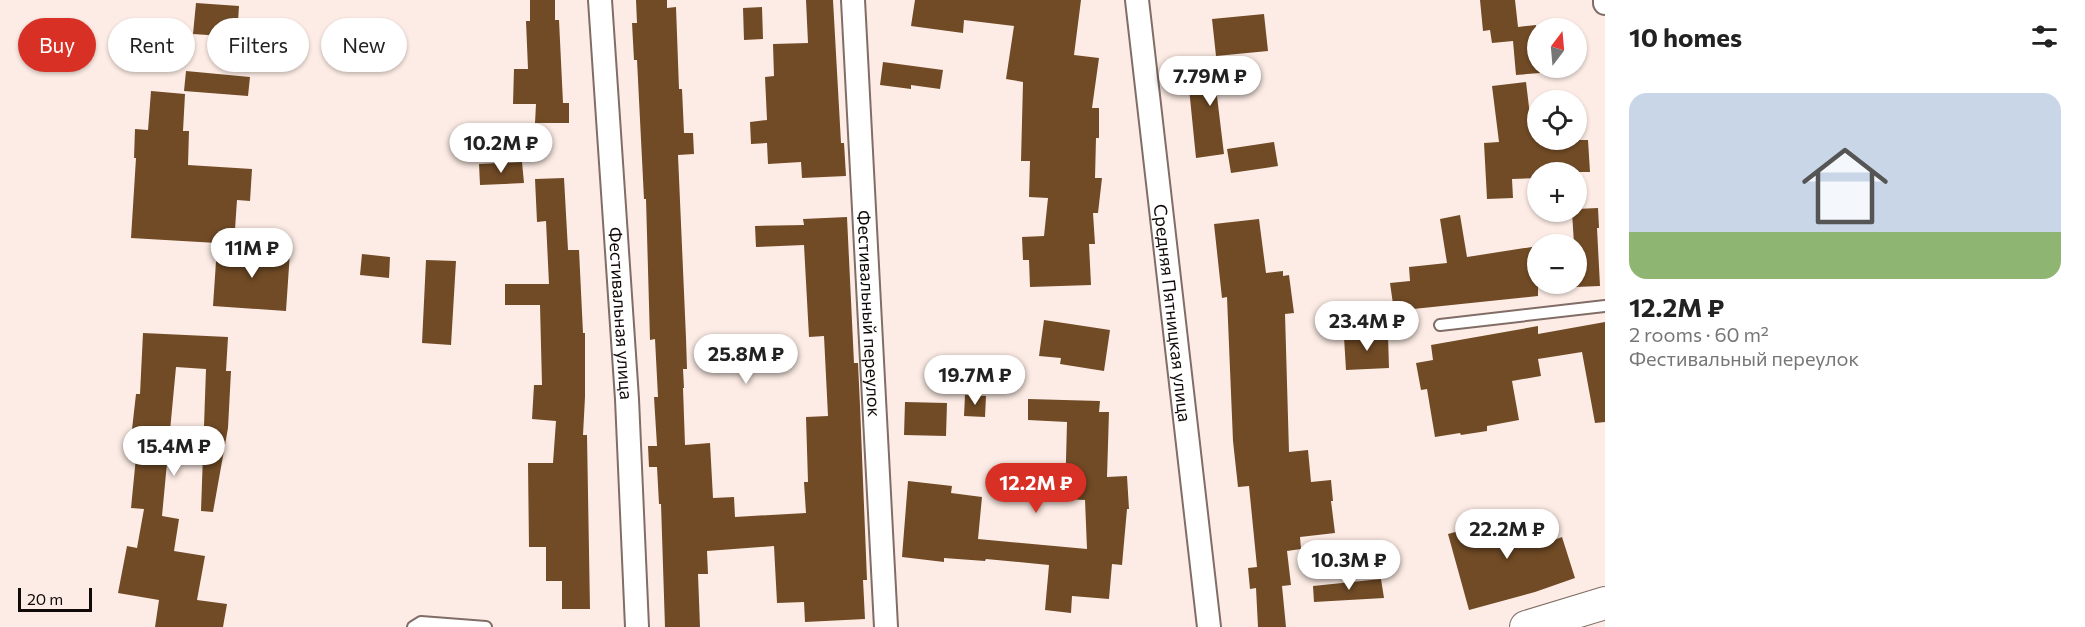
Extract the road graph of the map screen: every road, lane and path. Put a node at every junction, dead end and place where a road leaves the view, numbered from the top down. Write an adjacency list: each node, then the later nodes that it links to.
1 (600, 0): 9 (street, Фестивальная улица)
2 (853, 0): 10 (street, Фестивальный переулок)
3 (1137, 0): 11 (street, Средняя Пятницкая улица)
4 (1605, 306): 5 (lane)
5 (1440, 325)
6 (1605, 603): 12 (street)
7 (413, 627): 8 (lane)
8 (486, 627)
9 (637, 627)
10 (886, 627)
11 (1209, 627)
12 (1526, 627)

